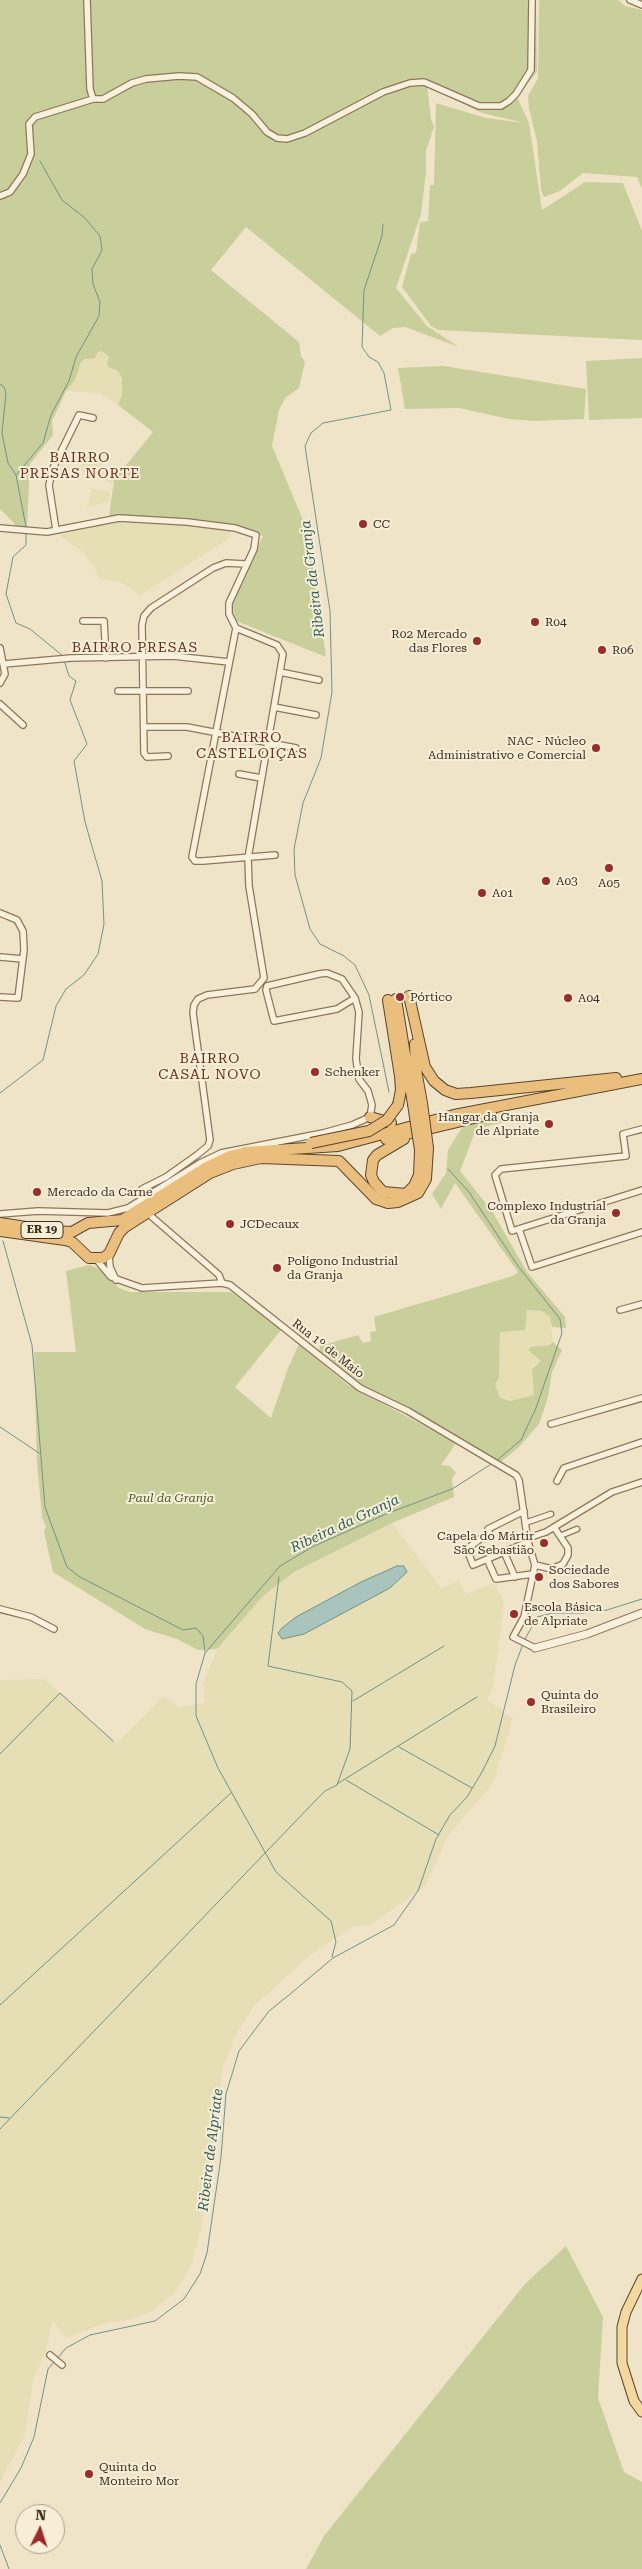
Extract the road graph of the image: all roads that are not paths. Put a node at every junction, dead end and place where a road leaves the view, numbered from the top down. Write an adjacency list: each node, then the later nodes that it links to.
1 (87, 0): 5 (street)
2 (532, 0): 5 (street)
3 (630, 0): 4 (street)
4 (642, 5)
5 (93, 98): 6 (street)
6 (0, 196)
7 (93, 418): 9 (street)
8 (0, 528): 9 (street)
9 (56, 530): 10 (street)
10 (246, 564): 12 (street); 14 (street)
11 (83, 621): 15 (street)
12 (236, 628): 16 (street); 18 (street)
13 (0, 648): 17 (street)
14 (142, 657): 15 (street); 16 (street); 22 (street)
15 (106, 658): 17 (street)
16 (229, 662): 29 (street)
17 (4, 664): 20 (street)
18 (280, 672): 19 (street); 25 (street)
19 (319, 680)
20 (0, 683)
21 (118, 691): 22 (street)
22 (144, 691): 23 (street); 28 (street)
23 (188, 691)
24 (0, 704): 27 (street)
25 (274, 707): 26 (street); 30 (street)
26 (316, 714)
27 (23, 725)
28 (145, 727): 29 (street); 32 (street)
29 (215, 733): 30 (street); 36 (street)
30 (268, 742): 31 (street); 34 (street)
31 (296, 748)
32 (168, 756)
33 (239, 774): 34 (street)
34 (261, 778): 36 (street)
35 (275, 855): 36 (street)
36 (248, 858): 54 (street)
37 (0, 913): 39 (street)
38 (0, 957): 39 (street)
39 (23, 959): 41 (street)
40 (409, 996): 43 (highway)
41 (0, 997)
42 (355, 998): 42 (street); 47 (street)
43 (416, 1032): 44 (highway); 46 (highway)
44 (639, 1077): 47 (highway); 51 (highway)
45 (642, 1085): 48 (highway)
46 (417, 1103): 50 (highway, bridge); 51 (highway, bridge)
47 (370, 1117): 54 (street)
48 (443, 1125): 50 (highway); 52 (highway)
49 (642, 1129): 60 (street)
50 (424, 1149): 52 (highway)
51 (245, 1152): 58 (highway)
52 (294, 1158): 65 (highway)
53 (642, 1190): 60 (street)
54 (142, 1200): 55 (street)
55 (0, 1214)
56 (152, 1217): 70 (street)
57 (0, 1223): 59 (highway, ER 19)
58 (103, 1223): 59 (highway); 65 (highway)
59 (82, 1227): 66 (highway)
60 (519, 1229): 62 (street)
61 (0, 1230): 64 (highway)
62 (642, 1232)
63 (0, 1235): 64 (highway)
64 (41, 1236): 66 (highway)
65 (115, 1240): 67 (highway)
66 (78, 1248): 68 (highway)
67 (110, 1254): 68 (highway); 69 (street)
68 (96, 1260): 69 (street)
69 (116, 1280): 70 (street)
70 (222, 1283): 78 (street, Rua 1º de Maio)
71 (642, 1304): 72 (street)
72 (620, 1310)
73 (642, 1398): 74 (street)
74 (551, 1424)
75 (642, 1442): 76 (street)
76 (557, 1481)
77 (642, 1482): 81 (street)
78 (524, 1511): 80 (street, Rua 1º de Maio); 86 (street)
79 (551, 1514): 80 (street)
80 (525, 1523): 84 (street, Rua 1º de Maio)
81 (554, 1527): 83 (street); 84 (street)
82 (577, 1529): 83 (street)
83 (560, 1536): 87 (street)
84 (528, 1540): 85 (street); 87 (street)
85 (504, 1552): 86 (street); 89 (street)
86 (486, 1559): 89 (street)
87 (535, 1565): 88 (street)
88 (533, 1574): 89 (street); 93 (street)
89 (515, 1577)
90 (0, 1609): 92 (street)
91 (642, 1614): 93 (street)
92 (54, 1629)
93 (532, 1647)
94 (642, 2279): 99 (main road)
95 (642, 2288): 98 (main road)
96 (50, 2355): 97 (street)
97 (62, 2365)
98 (642, 2406)
99 (642, 2412)

